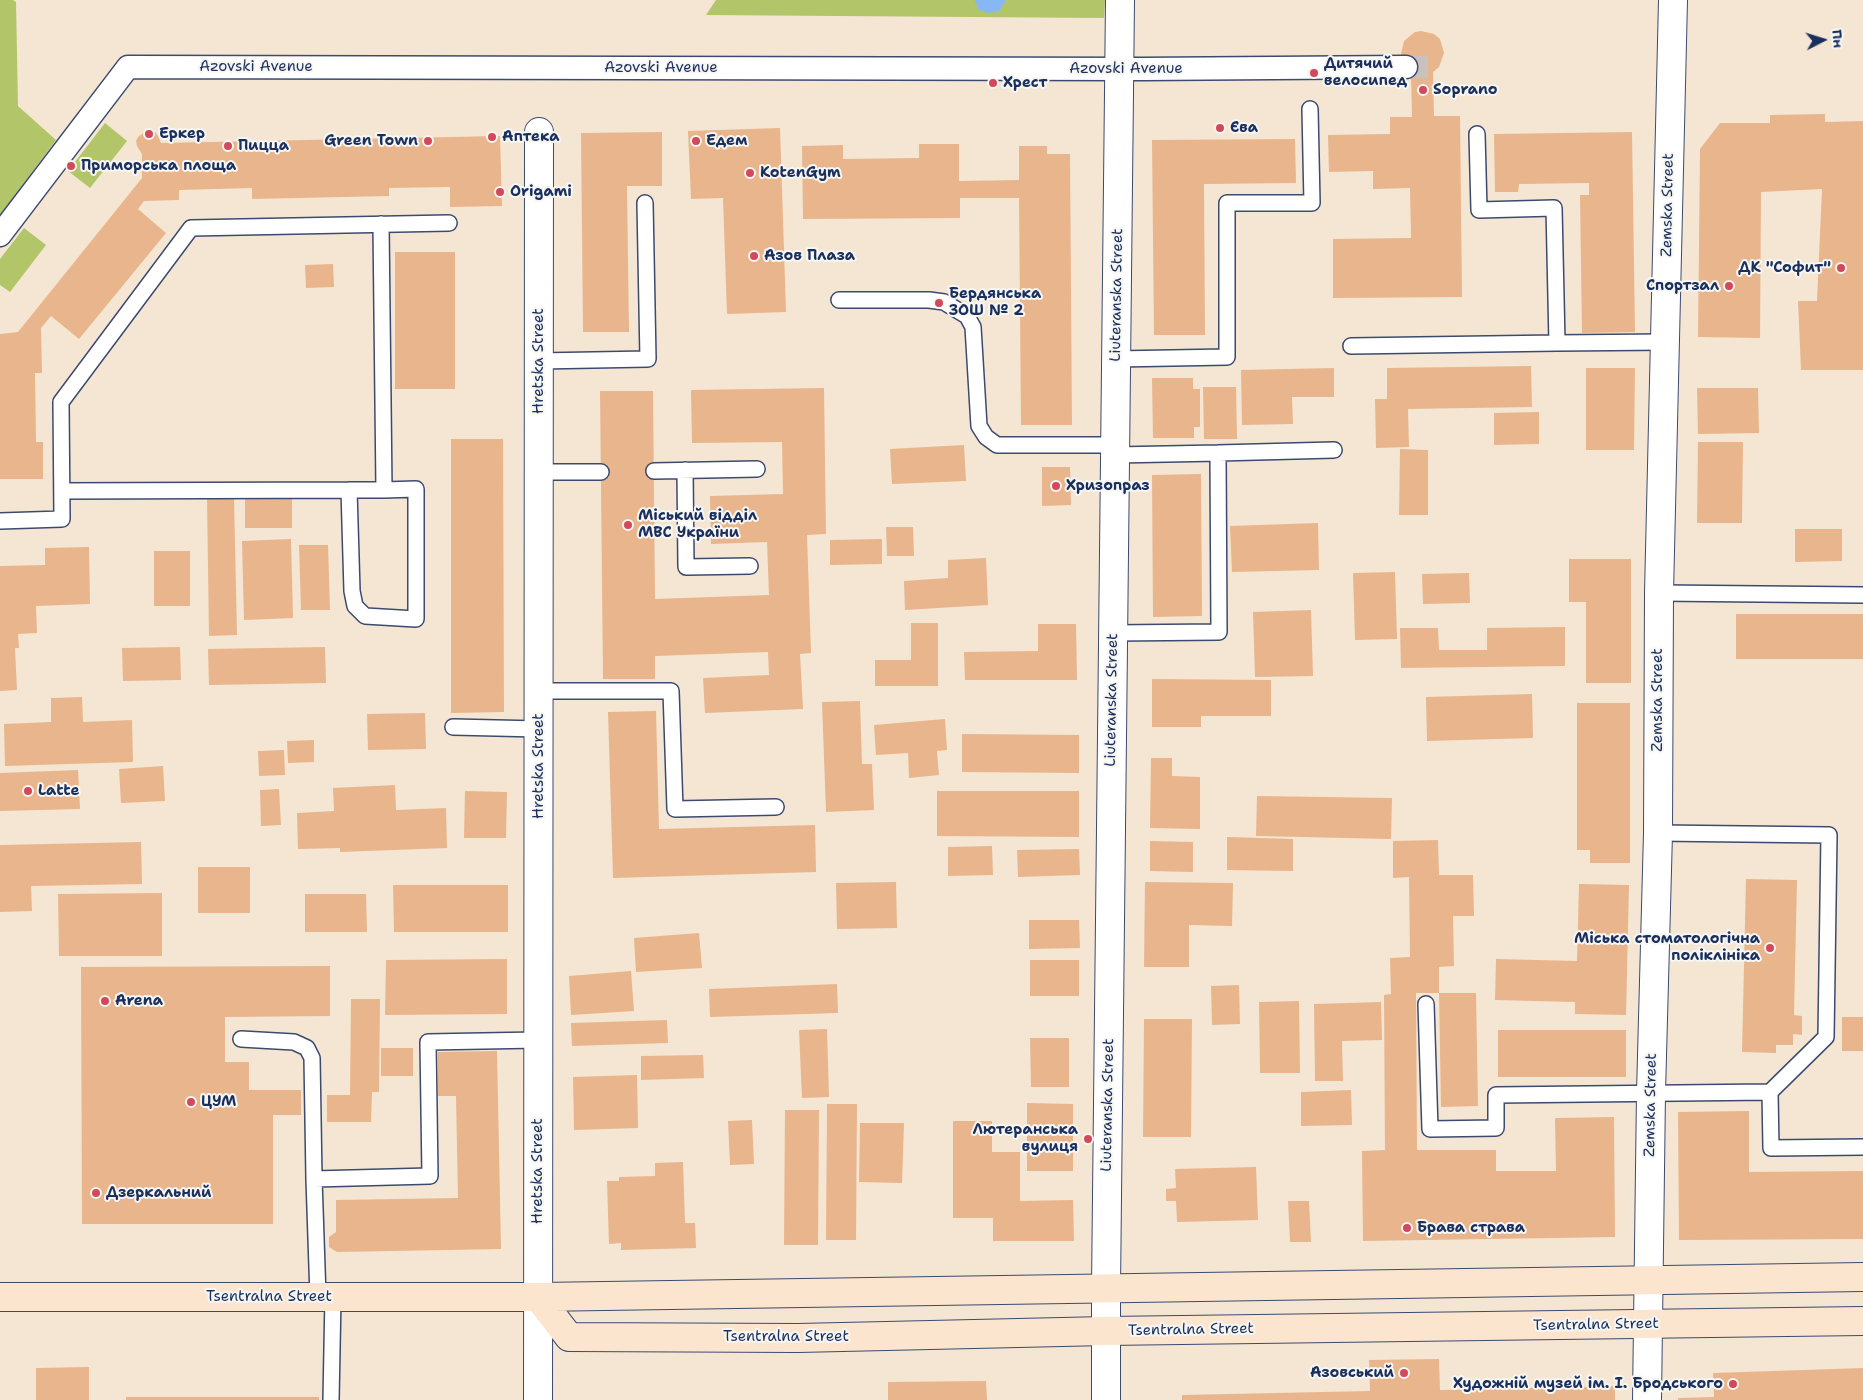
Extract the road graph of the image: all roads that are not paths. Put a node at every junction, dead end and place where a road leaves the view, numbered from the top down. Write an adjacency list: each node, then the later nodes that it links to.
1 (1120, 0): 4 (street, Liuteranska Street)
2 (1673, 0): 13 (street, Zemska Street)
3 (1406, 67): 4 (street, Azovski Avenue)
4 (1119, 69): 11 (street, Azovski Avenue); 16 (street, Liuteranska Street)
5 (1310, 110): 16 (lane)
6 (539, 132): 17 (street, Hretska Street)
7 (1477, 134): 14 (lane)
8 (645, 203): 17 (lane)
9 (449, 223): 10 (lane)
10 (381, 224): 27 (lane); 28 (lane)
11 (0, 235)
12 (839, 300): 18 (lane)
13 (1665, 342): 14 (lane); 31 (street, Zemska Street)
14 (1557, 343): 15 (lane)
15 (1351, 346)
16 (1116, 359): 18 (street, Liuteranska Street)
17 (539, 361): 24 (street, Hretska Street)
18 (1115, 450): 20 (lane); 33 (street, Liuteranska Street)
19 (1334, 450): 20 (lane)
20 (1218, 453): 33 (lane)
21 (685, 470): 22 (lane); 23 (lane); 30 (lane)
22 (756, 470)
23 (654, 471)
24 (539, 472): 25 (lane); 34 (street, Hretska Street)
25 (601, 472)
26 (349, 490): 27 (lane); 27 (lane); 28 (lane)
27 (384, 490)
28 (62, 491): 29 (lane)
29 (0, 521)
30 (750, 566)
31 (1659, 593): 32 (lane); 38 (street, Zemska Street)
32 (1863, 594)
33 (1113, 633): 48 (street, Liuteranska Street)
34 (539, 691): 36 (street, Hretska Street); 37 (lane)
35 (453, 727): 36 (lane)
36 (539, 729): 41 (street, Hretska Street)
37 (776, 808)
38 (1658, 833): 42 (lane); 43 (street, Zemska Street)
39 (1426, 1004): 43 (lane)
40 (241, 1039): 45 (lane)
41 (538, 1040): 45 (lane); 50 (street, Hretska Street)
42 (1770, 1092): 43 (lane); 44 (lane)
43 (1651, 1093): 47 (street, Zemska Street)
44 (1863, 1147)
45 (314, 1179): 49 (lane)
46 (1863, 1277): 47 (main road, Tsentralna Street)
47 (1649, 1280): 48 (main road, Tsentralna Street); 53 (street, Zemska Street)
48 (1106, 1288): 50 (main road, Tsentralna Street); 54 (street, Liuteranska Street)
49 (325, 1297): 50 (main road, Tsentralna Street); 51 (main road, Tsentralna Street); 55 (lane)
50 (538, 1297): 54 (main road, Tsentralna Street); 56 (street, Hretska Street)
51 (0, 1298)
52 (1863, 1321): 53 (main road, Tsentralna Street)
53 (1648, 1324): 54 (main road, Tsentralna Street); 58 (street, Zemska Street)
54 (1106, 1331): 57 (street, Liuteranska Street)
55 (331, 1400)
56 (538, 1400)
57 (1106, 1400)
58 (1647, 1400)

